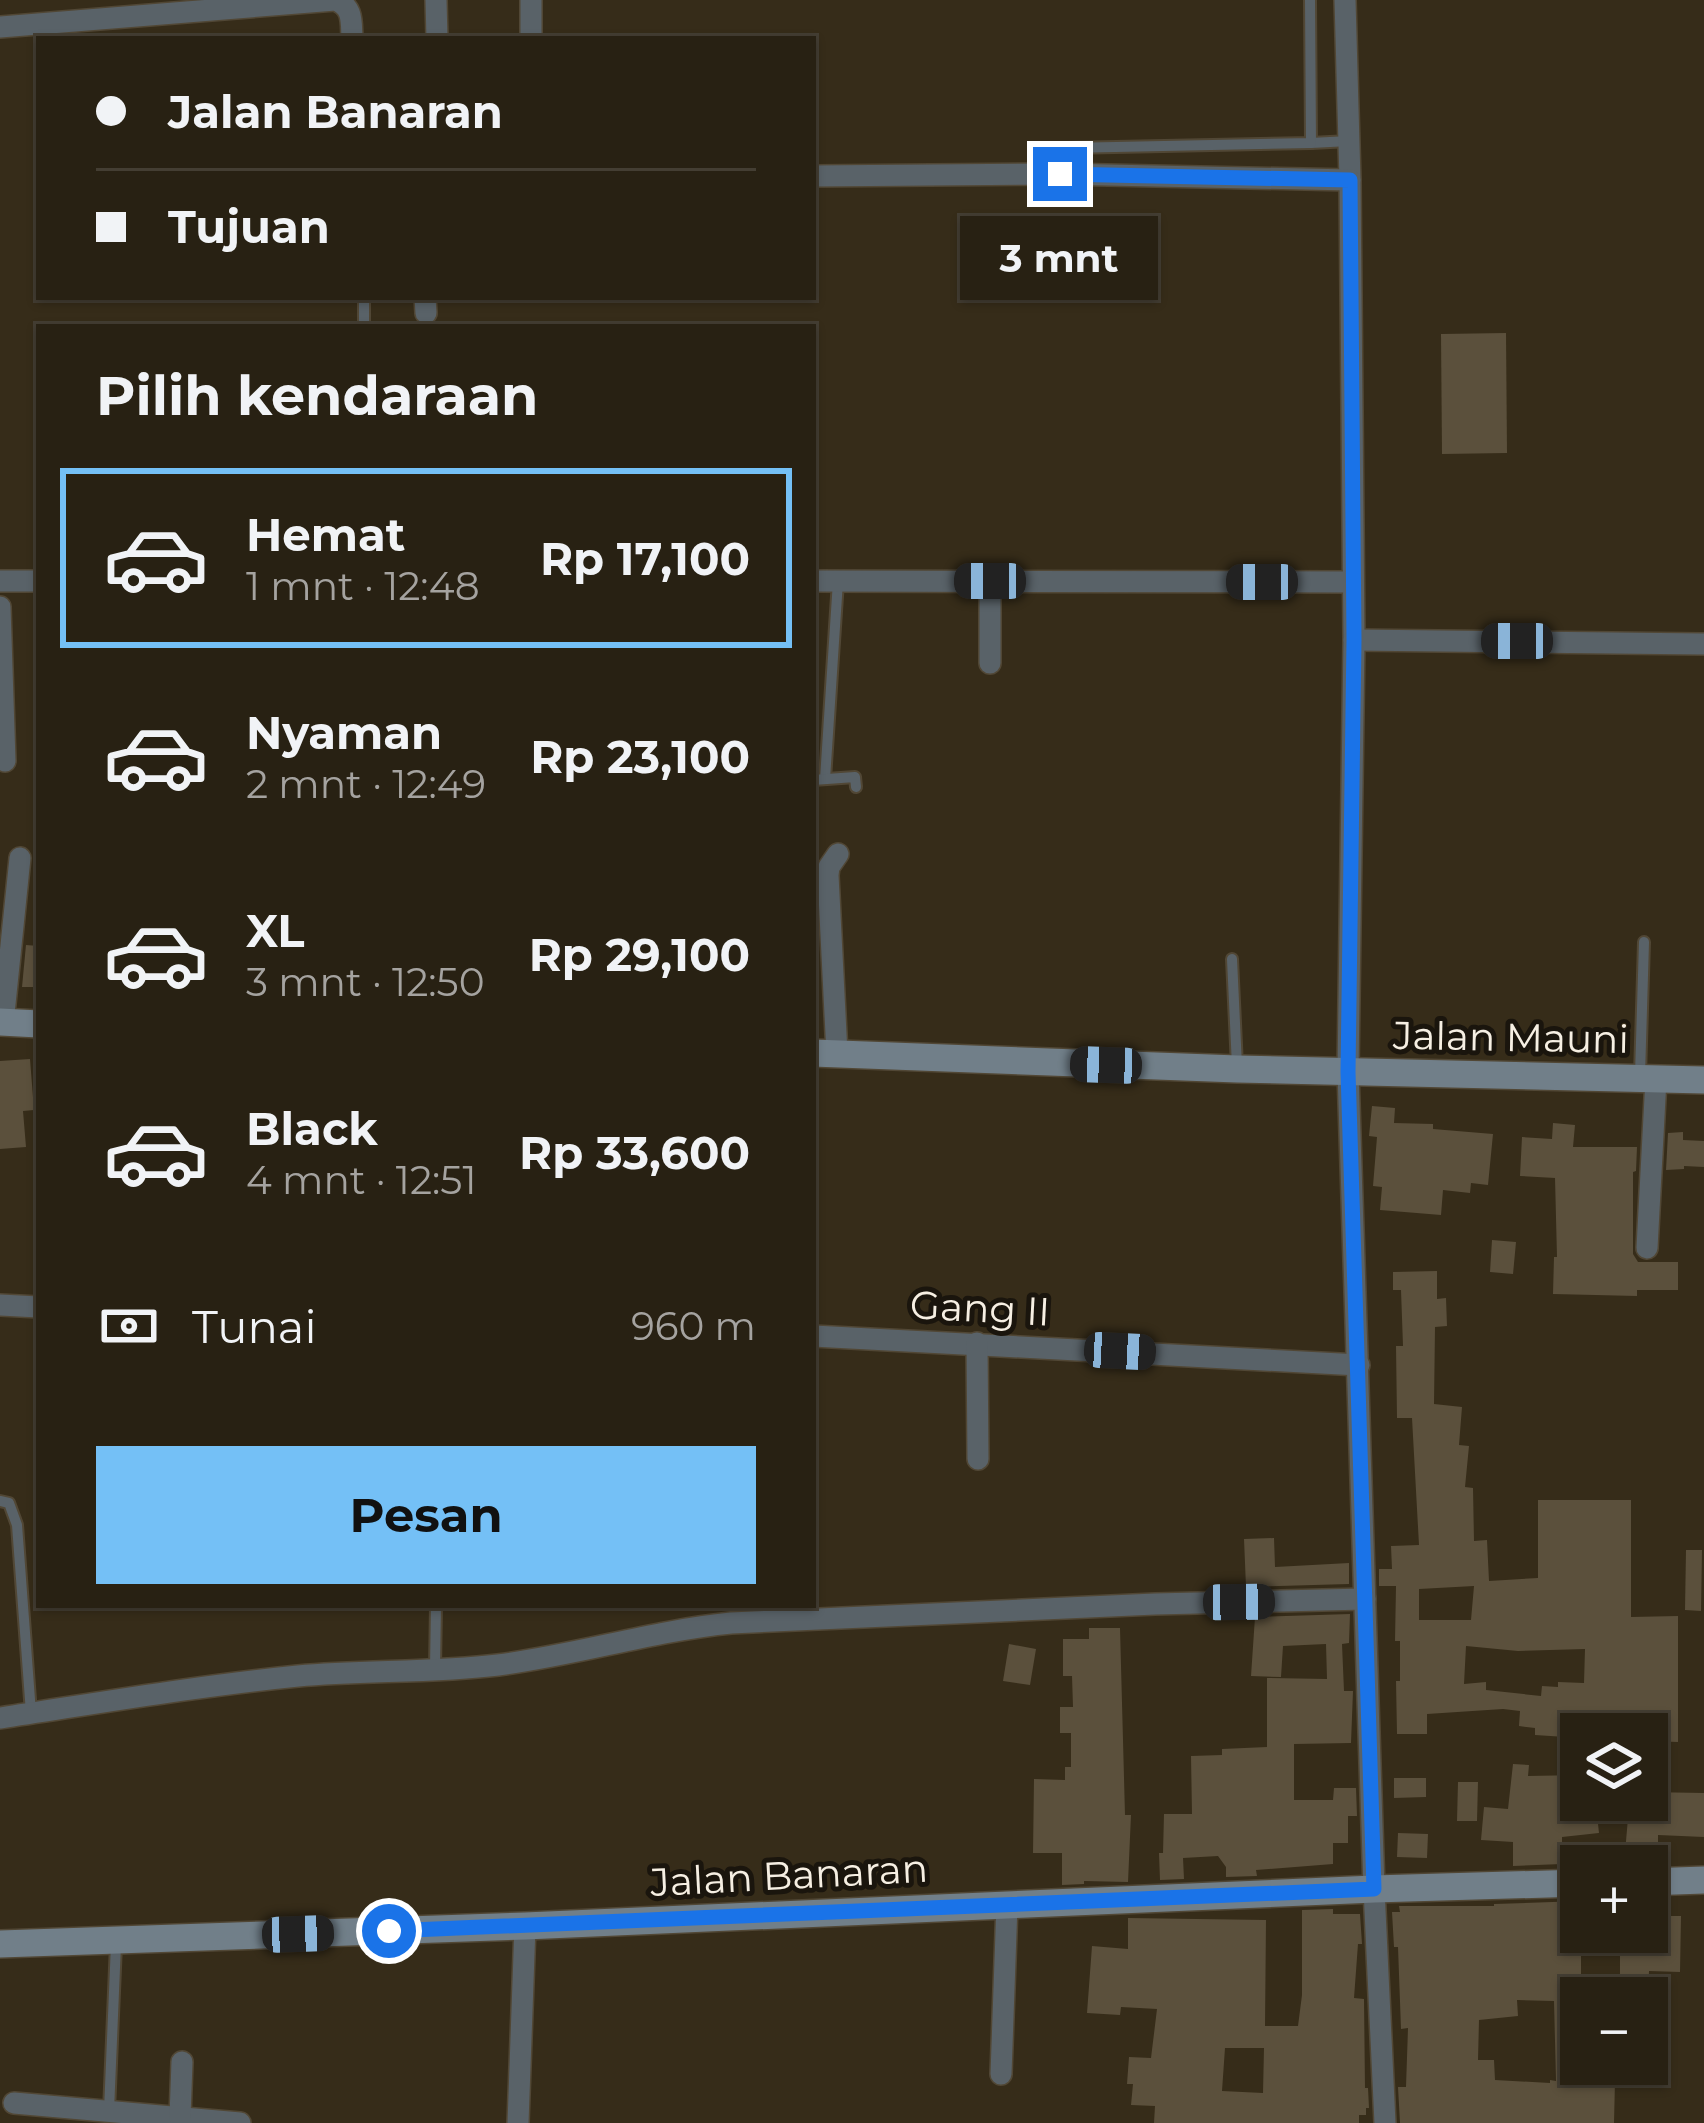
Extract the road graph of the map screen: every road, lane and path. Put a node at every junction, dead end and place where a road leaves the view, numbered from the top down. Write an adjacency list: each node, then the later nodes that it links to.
1 (436, 0): 8 (street)
2 (531, 0): 9 (street)
3 (1310, 0): 11 (lane)
4 (1345, 0): 10 (street)
5 (251, 3): 6 (street); 7 (street)
6 (0, 27)
7 (352, 36)
8 (437, 36)
9 (531, 36)
10 (1349, 141): 11 (lane); 14 (street)
11 (1311, 143): 12 (lane)
12 (1060, 174): 13 (street); 14 (street)
13 (816, 176)
14 (1350, 180): 20 (street)
15 (816, 580): 18 (street)
16 (0, 581): 17 (street)
17 (36, 581)
18 (838, 581): 19 (street); 26 (lane)
19 (990, 581): 20 (street); 24 (street)
20 (1352, 582): 22 (street)
21 (0, 607): 25 (street)
22 (1354, 640): 23 (street); 36 (street)
23 (1704, 644)
24 (990, 663)
25 (5, 761)
26 (819, 780): 27 (lane)
27 (856, 787)
28 (838, 854): 34 (street)
29 (20, 858): 32 (street)
30 (1644, 942): 37 (lane)
31 (1232, 959): 35 (lane)
32 (2, 1023): 33 (street)
33 (36, 1024)
34 (825, 1054): 35 (street, Jalan Mauni)
35 (1237, 1069): 36 (street, Jalan Mauni)
36 (1348, 1072): 37 (street, Jalan Mauni); 44 (street)
37 (1647, 1078): 38 (street, Jalan Mauni); 39 (street)
38 (1704, 1080)
39 (1647, 1248)
40 (0, 1305): 41 (street)
41 (36, 1307)
42 (816, 1336): 43 (street, Gang II)
43 (976, 1343): 44 (street, Gang II); 45 (street)
44 (1359, 1365): 47 (street)
45 (978, 1460)
46 (0, 1501): 50 (lane)
47 (1366, 1599): 49 (street); 55 (street)
48 (436, 1608): 49 (lane)
49 (435, 1670): 50 (street)
50 (31, 1713): 51 (street)
51 (0, 1718)
52 (1704, 1880): 53 (street)
53 (1668, 1881)
54 (1560, 1884): 55 (street, Jalan Banaran)
55 (1374, 1889): 56 (street, Jalan Banaran); 67 (street)
56 (1007, 1904): 57 (street, Jalan Banaran); 61 (street)
57 (525, 1926): 58 (street, Jalan Banaran); 66 (street)
58 (117, 1940): 59 (street, Jalan Banaran); 63 (lane)
59 (0, 1944)
60 (182, 2062): 64 (street)
61 (1001, 2074)
62 (14, 2103): 63 (street)
63 (109, 2111): 64 (street)
64 (179, 2120): 65 (street)
65 (240, 2123)
66 (518, 2123)
67 (1385, 2123)

